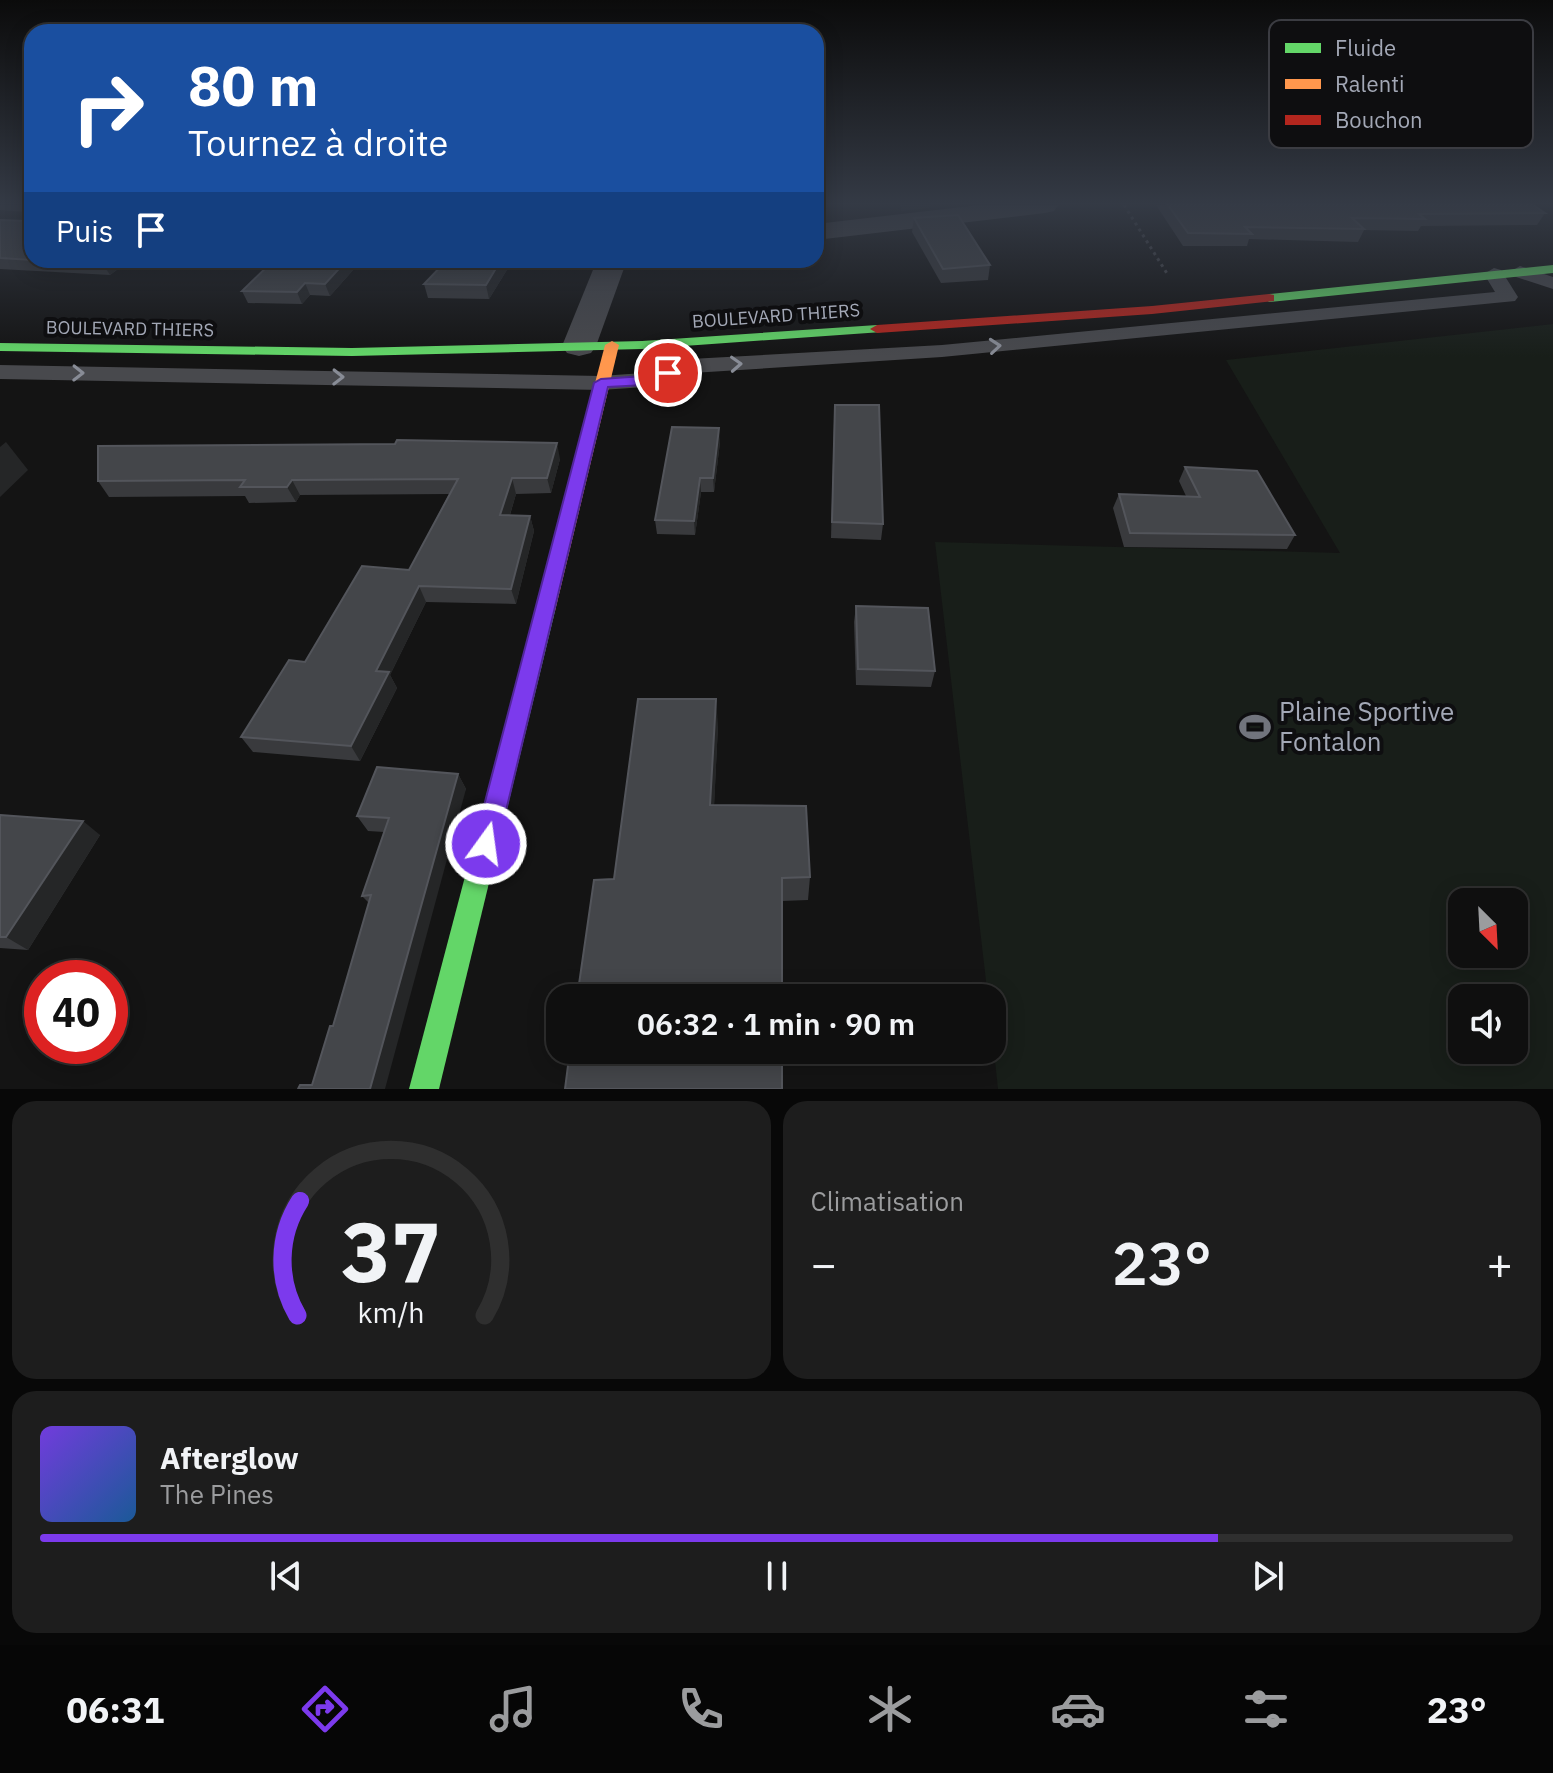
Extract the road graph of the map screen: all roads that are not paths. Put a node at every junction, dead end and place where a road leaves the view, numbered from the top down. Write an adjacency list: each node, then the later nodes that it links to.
1 (609, 268): 7 (street)
2 (1553, 269): 3 (main road, BOULEVARD THIERS)
3 (1520, 272): 4 (main road, BOULEVARD THIERS); 5 (lane)
4 (1494, 274): 6 (main road, BOULEVARD THIERS); 10 (lane, one-way to 4)
5 (1553, 283)
6 (612, 345): 7 (main road, BOULEVARD THIERS); 10 (main road)
7 (579, 346): 8 (main road, BOULEVARD THIERS)
8 (0, 347)
9 (0, 372): 10 (lane, one-way to 10)
10 (601, 383): 11 (main road)
11 (424, 1089)

